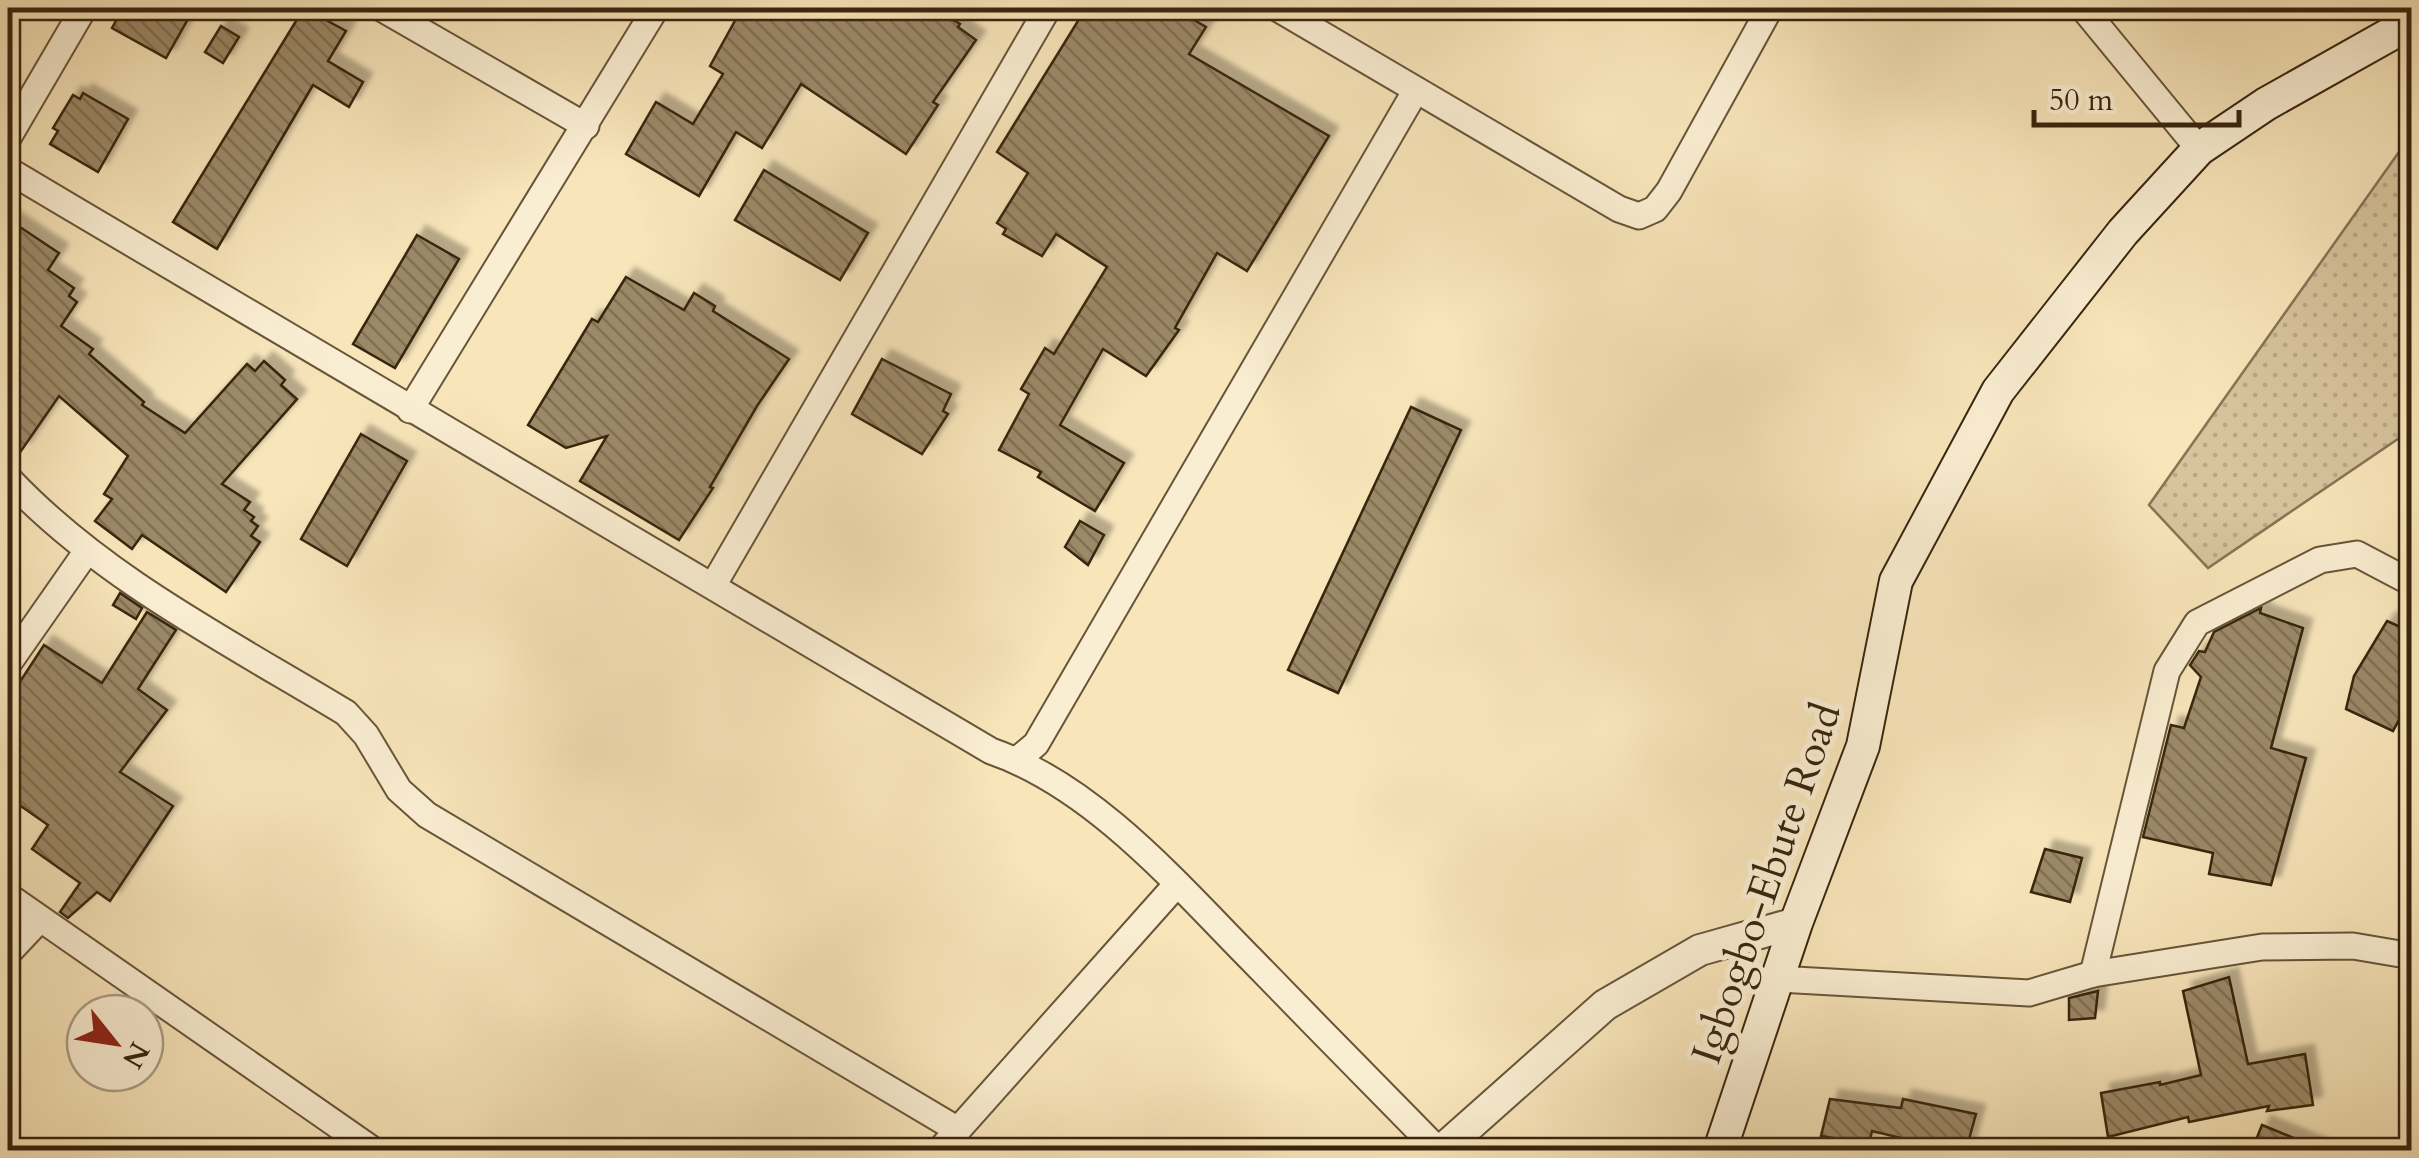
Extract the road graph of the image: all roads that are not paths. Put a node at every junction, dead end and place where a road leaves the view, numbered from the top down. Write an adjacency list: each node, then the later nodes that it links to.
1 (84, 8): 11 (street)
2 (381, 8): 10 (street)
3 (656, 8): 10 (street)
4 (1048, 8): 18 (street)
5 (1277, 8): 9 (street)
6 (1770, 8): 9 (street)
7 (2082, 8): 12 (street)
8 (2412, 22): 12 (main road, Igbogbo-Ebute Road)
9 (1416, 90): 20 (street)
10 (586, 126): 14 (street)
11 (8, 138)
12 (2199, 148): 24 (main road, Igbogbo-Ebute Road)
13 (8, 170): 14 (street)
14 (410, 410): 18 (street)
15 (8, 478): 16 (street)
16 (87, 551): 19 (street); 29 (street)
17 (2412, 583): 27 (street)
18 (714, 584): 20 (street)
19 (8, 664)
20 (1016, 760): 21 (street)
21 (1177, 884): 29 (street); 32 (street)
22 (8, 896): 23 (street)
23 (39, 920): 25 (street); 30 (street)
24 (1796, 923): 28 (main road, Igbogbo-Ebute Road); 32 (street)
25 (8, 953)
26 (2412, 956): 27 (street)
27 (2093, 974): 28 (street)
28 (1776, 979): 33 (main road, Igbogbo-Ebute Road)
29 (958, 1130): 31 (street)
30 (373, 1150)
31 (940, 1150)
32 (1440, 1150)
33 (1720, 1150)

